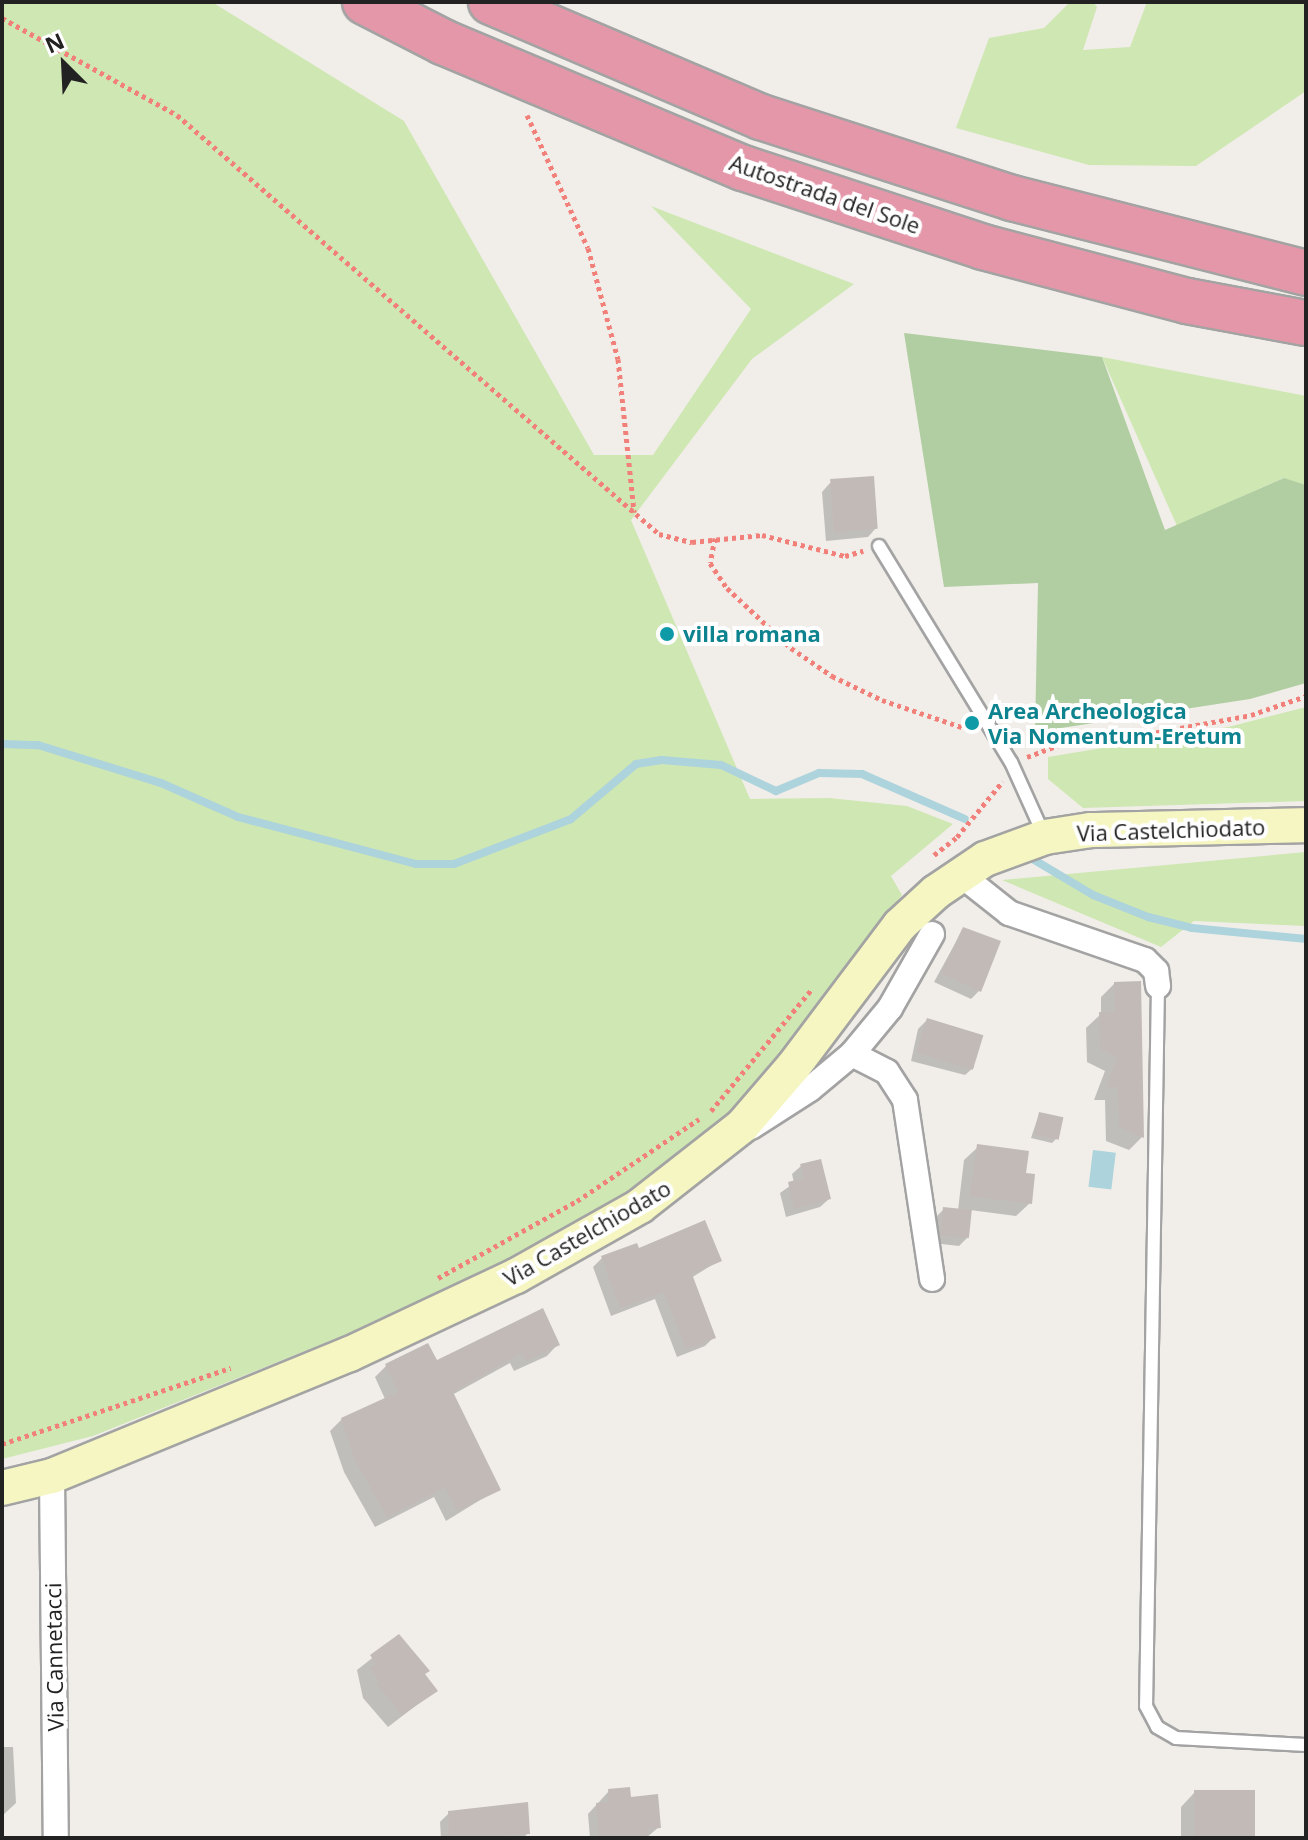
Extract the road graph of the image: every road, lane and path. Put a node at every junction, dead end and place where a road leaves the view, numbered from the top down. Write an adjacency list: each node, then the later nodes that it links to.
1 (365, 2): 6 (highway, Autostrada del Sole)
2 (491, 2): 5 (highway)
3 (2, 18): 7 (path)
4 (526, 114): 7 (path)
5 (1306, 273)
6 (1306, 323)
7 (634, 512): 8 (path)
8 (715, 537): 9 (path); 11 (path)
9 (879, 546): 11 (lane)
10 (1306, 696): 12 (path)
11 (991, 735): 12 (lane)
12 (1011, 762): 14 (lane)
13 (1306, 825): 14 (street, Via Castelchiodato)
14 (1045, 837): 15 (street, Via Castelchiodato)
15 (960, 874): 17 (street); 20 (street, Via Castelchiodato)
16 (932, 934): 19 (street)
17 (1158, 986): 27 (lane)
18 (777, 1034): 22 (path)
19 (852, 1054): 20 (street); 21 (street)
20 (724, 1142): 25 (street, Via Castelchiodato)
21 (932, 1279)
22 (425, 1285)
23 (241, 1365): 24 (path)
24 (2, 1444)
25 (52, 1476): 26 (street, Via Castelchiodato); 28 (street, Via Cannetacci)
26 (2, 1488)
27 (1306, 1745)
28 (56, 1838)

